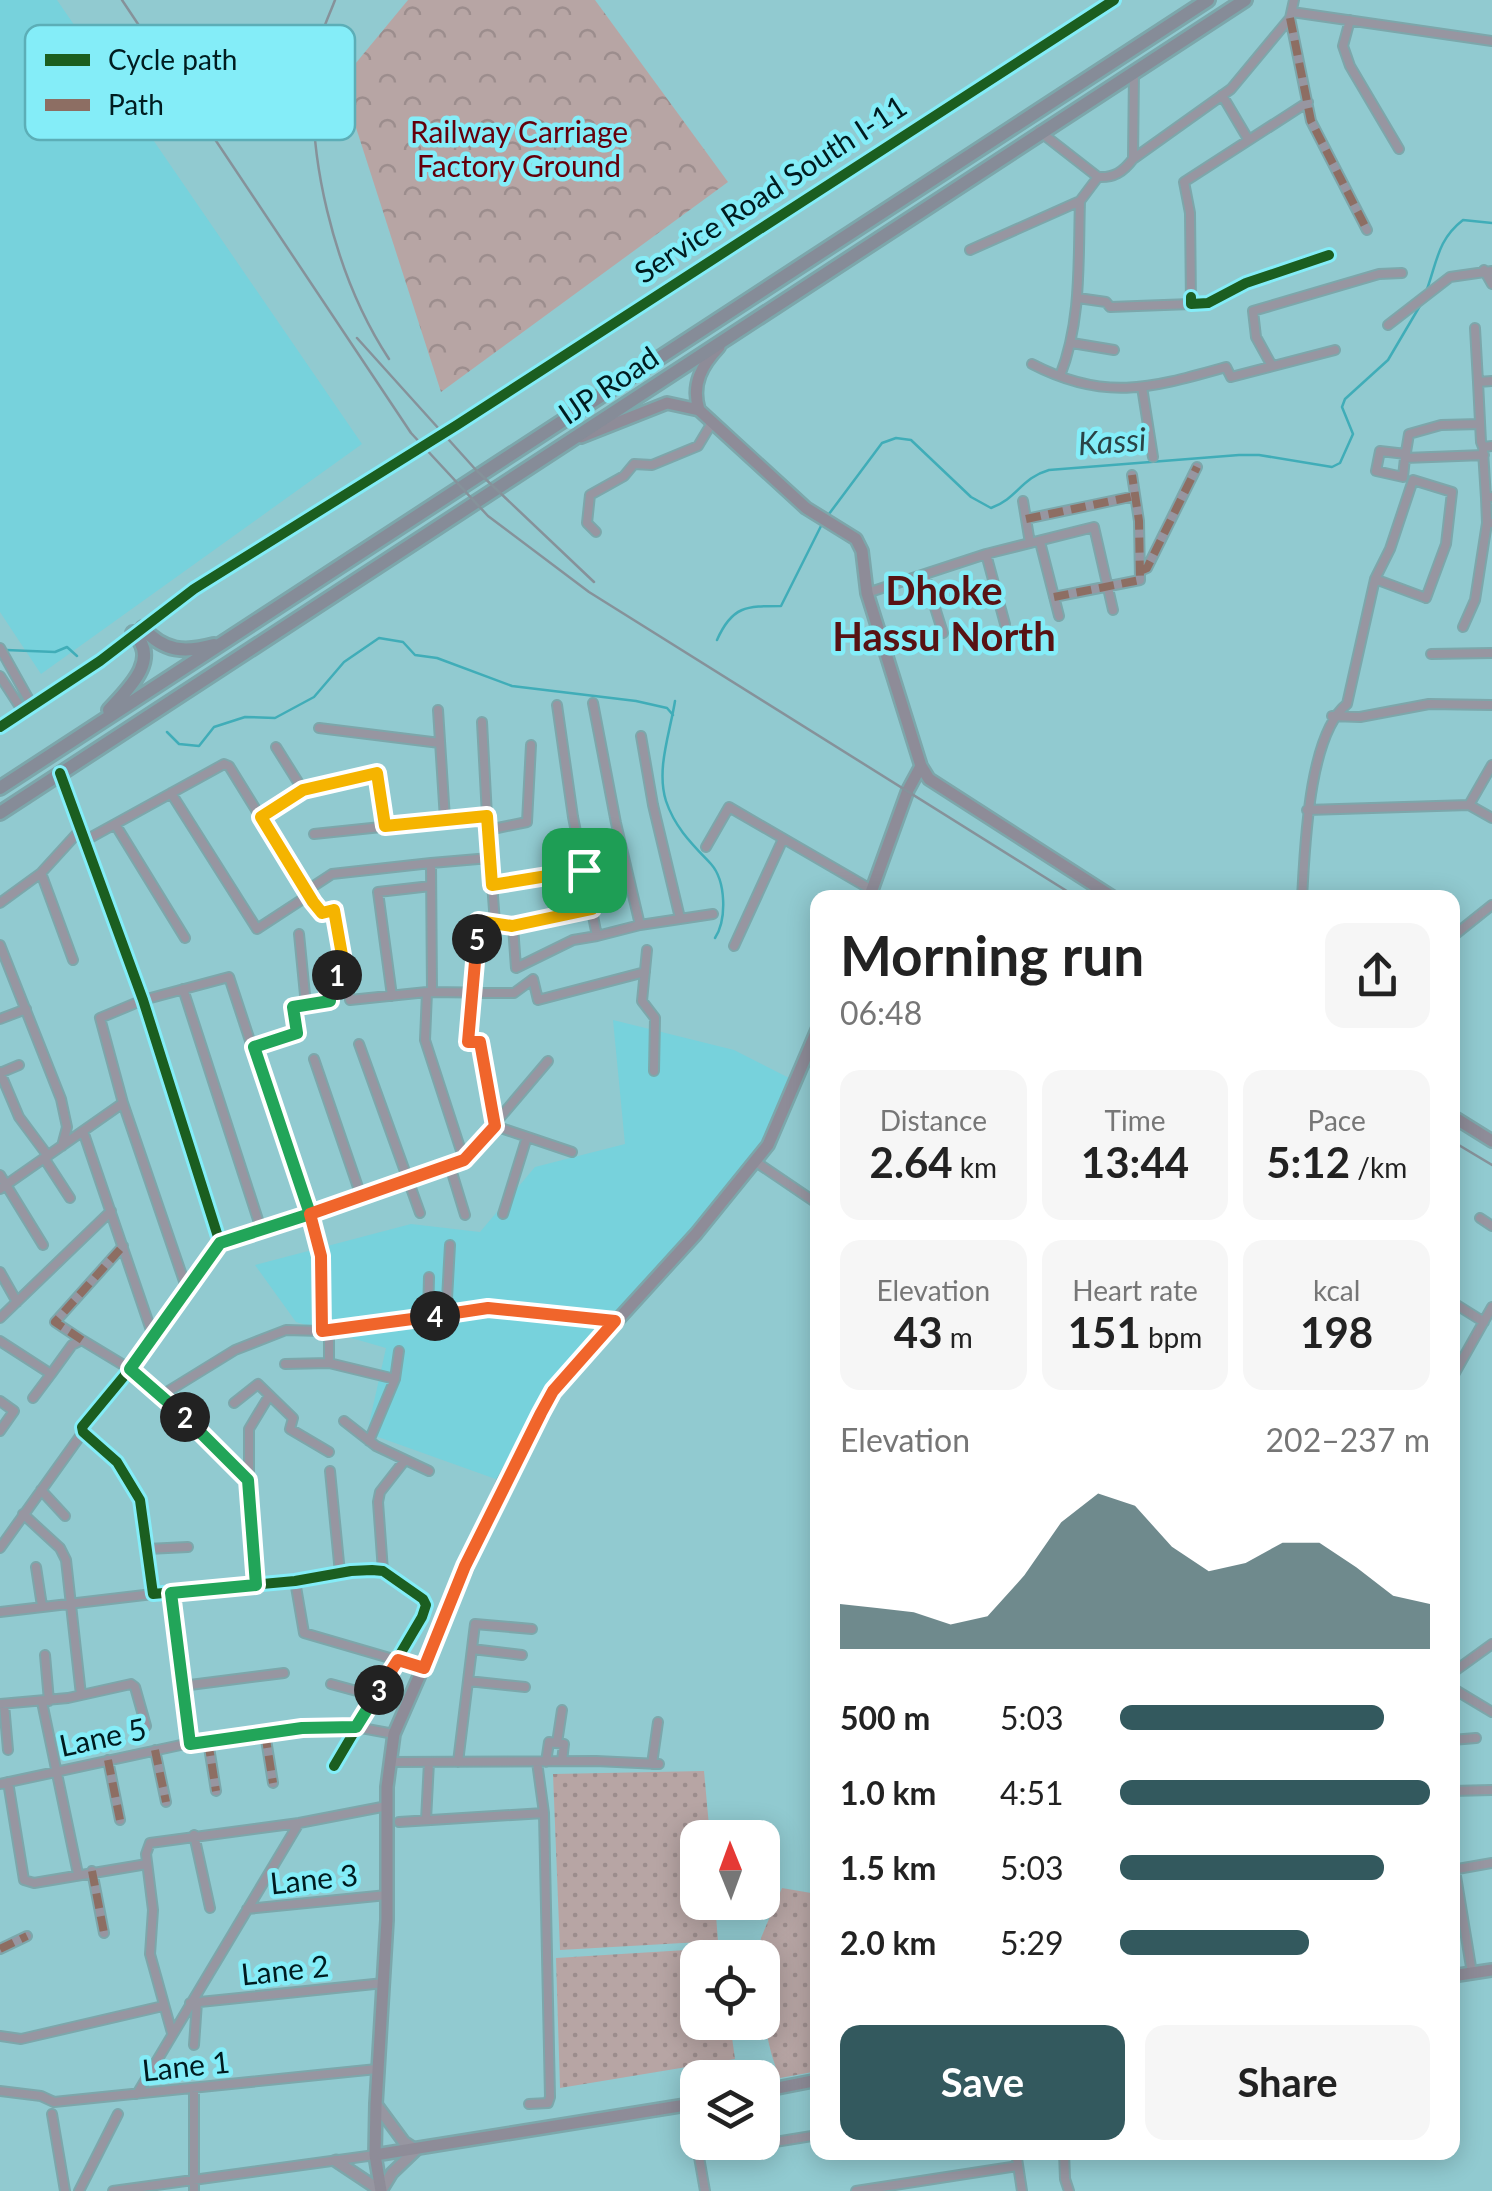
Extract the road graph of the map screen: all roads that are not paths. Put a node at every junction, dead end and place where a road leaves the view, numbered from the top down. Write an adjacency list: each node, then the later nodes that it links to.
1 (1114, 0): 67 (street, Service Road South I-11)
2 (1208, 0): 17 (highway, IJP Road)
3 (1245, 0): 8 (highway, IJP Road)
4 (1294, 0): 5 (street)
5 (1291, 15): 6 (street); 9 (street); 10 (street)
6 (1350, 20): 7 (street); 13 (street)
7 (1492, 41)
8 (1134, 72): 11 (highway, IJP Road); 14 (street)
9 (1222, 94): 12 (street); 14 (street)
10 (1308, 102): 12 (street); 19 (street)
11 (1040, 131): 15 (street); 18 (highway, IJP Road)
12 (1248, 138): 26 (street)
13 (1399, 149)
14 (1133, 159): 15 (street)
15 (1098, 177): 16 (street)
16 (1080, 201): 20 (street); 25 (street)
17 (889, 207): 18 (highway); 69 (highway, IJP Road)
18 (900, 226): 29 (highway, IJP Road)
19 (1366, 230)
20 (970, 250)
21 (1329, 255): 26 (street)
22 (1488, 270): 24 (street); 27 (street)
23 (1402, 274): 34 (street)
24 (1492, 284)
25 (1078, 298): 26 (street); 30 (street)
26 (1191, 301)
27 (1388, 325)
28 (1475, 328): 37 (street)
29 (735, 332): 39 (main road); 42 (highway, IJP Road)
30 (1072, 344): 31 (street); 35 (street)
31 (1114, 350)
32 (1335, 350): 34 (street)
33 (1032, 364): 35 (street)
34 (1272, 366): 38 (street)
35 (1060, 376): 38 (street)
36 (1492, 381): 37 (street)
37 (1478, 382): 41 (street)
38 (1142, 387): 44 (street)
39 (699, 410): 40 (main road); 42 (main road)
40 (713, 421): 54 (street); 61 (main road)
41 (1480, 424): 43 (street); 43 (street)
42 (572, 440): 91 (highway, IJP Road)
43 (1486, 449): 48 (street)
44 (1153, 457)
45 (1196, 467): 57 (street)
46 (1132, 475): 47 (street)
47 (1135, 496): 50 (street); 57 (street)
48 (1489, 497): 52 (street)
49 (1023, 501): 51 (street)
50 (1092, 506): 51 (street); 53 (street)
51 (1026, 519): 55 (street)
52 (1490, 523): 66 (street)
53 (1094, 527): 55 (street); 60 (street)
54 (596, 532)
55 (1035, 543): 56 (street); 62 (street)
56 (986, 554): 58 (street); 65 (street)
57 (1140, 571): 60 (street)
58 (924, 576): 61 (street); 68 (street)
59 (1375, 579): 59 (street); 80 (street)
60 (1107, 584): 62 (street); 63 (street)
61 (866, 594): 90 (main road)
62 (1054, 597): 64 (street)
63 (1113, 610)
64 (1058, 616)
65 (1005, 624)
66 (1463, 626)
67 (138, 631): 69 (highway); 77 (street, Service Road South I-11); 82 (highway)
68 (943, 632)
69 (226, 642): 82 (highway, IJP Road)
70 (0, 648): 77 (street)
71 (1492, 653): 72 (street)
72 (1431, 654)
73 (0, 676): 79 (street)
74 (593, 703): 127 (street)
75 (557, 704): 112 (street)
76 (1492, 705): 80 (street)
77 (33, 707): 79 (street, Service Road South I-11)
78 (438, 710): 86 (street)
79 (24, 712): 83 (street, Service Road South I-11)
80 (1332, 716): 96 (street)
81 (482, 722): 98 (street)
82 (94, 724): 92 (highway, IJP Road)
83 (0, 728)
84 (319, 728): 86 (street)
85 (641, 736): 125 (street)
86 (440, 743): 101 (street)
87 (532, 745): 105 (street)
88 (276, 747): 93 (street)
89 (1492, 765): 95 (street)
90 (921, 766): 117 (main road); 118 (main road)
91 (60, 773): 97 (highway, IJP Road); 104 (street)
92 (0, 788)
93 (303, 790): 99 (street); 103 (street)
94 (171, 793): 99 (street); 102 (street); 120 (street)
95 (1469, 805): 96 (street); 100 (street)
96 (1308, 810): 119 (street)
97 (0, 812)
98 (487, 816): 101 (street); 105 (street)
99 (261, 817): 120 (street)
100 (1492, 818)
101 (445, 819): 103 (street)
102 (114, 824): 108 (street); 132 (street)
103 (385, 826): 106 (street)
104 (82, 828): 108 (street); 113 (street)
105 (488, 830): 110 (street)
106 (314, 834)
107 (783, 838): 109 (street); 116 (street); 134 (street)
108 (86, 840): 143 (street)
109 (706, 848)
110 (490, 858): 111 (street); 114 (street)
111 (431, 863): 115 (street); 120 (street)
112 (584, 870): 114 (street); 123 (street)
113 (41, 873): 121 (street); 136 (street)
114 (492, 885): 126 (street)
115 (431, 886): 140 (street); 142 (street)
116 (864, 890)
117 (872, 890)
118 (1102, 890)
119 (1303, 890)
120 (307, 893): 137 (street)
121 (0, 903)
122 (1492, 905): 129 (street)
123 (592, 909): 128 (street); 131 (street)
124 (713, 914): 125 (street)
125 (680, 918): 127 (street)
126 (495, 923): 128 (street); 141 (street)
127 (640, 925): 131 (street)
128 (512, 926): 131 (street)
129 (1460, 931)
130 (298, 934): 144 (street)
131 (597, 936)
132 (185, 938)
133 (0, 945): 145 (street)
134 (734, 946)
135 (648, 950): 138 (street)
136 (73, 960)
137 (345, 972): 142 (street); 144 (street)
138 (645, 972): 141 (street); 153 (street)
139 (183, 989): 143 (street); 148 (street); 180 (street)
140 (430, 992): 141 (street); 142 (street); 164 (street)
141 (472, 992): 157 (street)
142 (392, 996)
143 (143, 1000): 155 (street); 181 (street)
144 (306, 1004): 148 (street)
145 (26, 1009): 146 (street); 161 (street)
146 (0, 1019)
147 (359, 1044): 168 (street)
148 (254, 1047): 175 (street)
149 (810, 1047): 165 (main road)
150 (314, 1059): 170 (street)
151 (548, 1061): 157 (street)
152 (19, 1065): 154 (street)
153 (654, 1071)
154 (0, 1072): 163 (street)
155 (124, 1103): 158 (street); 187 (street)
156 (1460, 1121): 160 (main road)
157 (495, 1126): 159 (street); 164 (street)
158 (83, 1132): 161 (street); 173 (street)
159 (527, 1137): 162 (street); 177 (street)
160 (1492, 1141)
161 (62, 1146): 163 (street)
162 (572, 1152)
163 (46, 1157): 169 (street); 171 (street)
164 (464, 1160): 166 (street)
165 (756, 1162): 172 (street); 194 (main road)
166 (450, 1166): 168 (street); 176 (street)
167 (0, 1175): 169 (street)
168 (409, 1179): 170 (street); 174 (street)
169 (3, 1187): 182 (street)
170 (361, 1196): 175 (street)
171 (70, 1198)
172 (810, 1199)
173 (111, 1211): 184 (street); 188 (street)
174 (420, 1213)
175 (310, 1214): 180 (street); 196 (street)
176 (465, 1214)
177 (503, 1214)
178 (1480, 1218): 179 (street)
179 (1492, 1226)
180 (261, 1229): 181 (street)
181 (220, 1243): 187 (street)
182 (43, 1245)
183 (450, 1245): 191 (street)
184 (122, 1246): 197 (street); 198 (street)
185 (0, 1272): 188 (street)
186 (429, 1276): 192 (street)
187 (186, 1287): 197 (street)
188 (17, 1302): 193 (street)
189 (1460, 1307): 195 (street)
190 (1492, 1307): 195 (street)
191 (453, 1313): 192 (street); 194 (street)
192 (428, 1317): 196 (street)
193 (0, 1318)
194 (615, 1321): 246 (main road)
195 (1484, 1322): 205 (street)
196 (325, 1330): 203 (street); 209 (street)
197 (152, 1336): 206 (street)
198 (82, 1340): 206 (street); 207 (street)
199 (0, 1342): 200 (street)
200 (8, 1348): 202 (street); 207 (street)
201 (398, 1350): 208 (street)
202 (0, 1357)
203 (329, 1363): 204 (street); 208 (street)
204 (285, 1364)
205 (1460, 1364)
206 (130, 1369): 209 (street); 216 (street)
207 (51, 1374): 211 (street)
208 (395, 1379): 217 (street)
209 (162, 1395): 222 (street)
210 (269, 1396): 213 (street); 218 (street); 222 (street)
211 (33, 1398)
212 (0, 1402): 215 (street)
213 (234, 1403)
214 (344, 1421): 217 (street)
215 (0, 1431)
216 (83, 1432): 223 (street); 228 (street)
217 (369, 1441): 219 (street)
218 (329, 1452)
219 (406, 1460): 220 (street); 230 (street)
220 (429, 1470)
221 (330, 1471): 231 (street)
222 (248, 1480): 233 (street)
223 (41, 1490): 224 (street); 225 (street)
224 (23, 1514): 227 (street); 236 (street)
225 (65, 1516)
226 (188, 1547): 228 (street)
227 (0, 1548)
228 (147, 1549): 235 (street)
229 (36, 1567): 237 (street)
230 (383, 1571): 231 (street); 244 (street)
231 (340, 1573): 232 (street)
232 (295, 1581): 233 (street); 244 (street)
233 (256, 1585): 234 (street)
234 (171, 1593): 235 (street); 250 (street)
235 (153, 1594): 236 (street)
236 (73, 1603): 237 (street); 253 (street)
237 (42, 1606): 238 (street)
238 (0, 1612)
239 (532, 1630): 241 (street)
240 (1492, 1644): 245 (street)
241 (472, 1650): 242 (street); 248 (street)
242 (522, 1654)
243 (45, 1655): 255 (street)
244 (398, 1660): 246 (street); 254 (street)
245 (1460, 1666)
246 (424, 1668): 263 (main road)
247 (284, 1674): 250 (street)
248 (468, 1681): 251 (street); 274 (street)
249 (331, 1684): 254 (street)
250 (182, 1686): 268 (street)
251 (525, 1687)
252 (1460, 1693): 258 (street)
253 (81, 1695): 255 (street); 260 (street)
254 (375, 1696): 261 (street)
255 (45, 1701): 256 (street); 278 (street)
256 (2, 1704): 269 (street)
257 (562, 1710): 267 (street)
258 (1492, 1712)
259 (658, 1722): 276 (street)
260 (146, 1726)
261 (356, 1727): 262 (street, Lane 5); 263 (street, Lane 5); 277 (street)
262 (265, 1734): 266 (street, Lane 5); 279 (street)
263 (394, 1734): 272 (main road)
264 (1476, 1738): 265 (street)
265 (1460, 1739)
266 (208, 1741): 268 (street, Lane 5); 282 (street)
267 (557, 1743): 275 (street); 276 (street)
268 (190, 1744): 270 (street, Lane 5)
269 (8, 1750)
270 (155, 1750): 271 (street, Lane 5); 284 (street)
271 (108, 1760): 278 (street, Lane 5); 287 (street)
272 (389, 1762): 273 (street); 285 (main road)
273 (429, 1762): 274 (street); 288 (street)
274 (458, 1762): 275 (street)
275 (542, 1762): 276 (street); 286 (street)
276 (562, 1762)
277 (334, 1766)
278 (57, 1770): 280 (street, Lane 5); 296 (street)
279 (273, 1782)
280 (4, 1783): 296 (street)
281 (1492, 1790): 283 (street)
282 (216, 1791)
283 (1460, 1791)
284 (166, 1802)
285 (388, 1806): 290 (street); 297 (main road)
286 (544, 1812): 288 (street); 320 (street)
287 (120, 1820)
288 (426, 1820): 289 (street)
289 (399, 1822)
290 (299, 1823): 291 (street); 300 (street)
291 (194, 1835): 293 (street); 299 (street)
292 (1492, 1863): 294 (street)
293 (148, 1864): 295 (street); 309 (street)
294 (1460, 1869)
295 (92, 1871): 296 (street); 301 (street)
296 (78, 1874)
297 (387, 1895): 300 (street, Lane 3); 307 (main road)
298 (1460, 1904): 305 (street)
299 (210, 1908)
300 (247, 1909): 308 (street)
301 (104, 1933)
302 (27, 1936): 303 (street)
303 (0, 1949)
304 (1492, 1970): 305 (main road)
305 (1472, 1973): 306 (main road)
306 (1460, 1975)
307 (384, 1983): 308 (street, Lane 2); 313 (main road)
308 (194, 2002): 310 (street); 312 (street)
309 (163, 2006): 310 (street); 311 (street)
310 (172, 2033): 318 (street)
311 (0, 2036)
312 (194, 2045)
313 (377, 2069): 316 (street, Lane 1); 319 (main road)
314 (810, 2081): 315 (main road)
315 (780, 2087)
316 (194, 2089): 318 (street, Lane 1); 331 (street)
317 (0, 2091): 318 (street, Lane 1)
318 (137, 2094)
319 (376, 2104): 325 (street); 326 (main road)
320 (529, 2104)
321 (680, 2105): 325 (main road)
322 (52, 2114): 333 (street)
323 (118, 2114): 334 (street)
324 (810, 2136): 337 (street)
325 (416, 2150): 326 (main road); 336 (street)
326 (375, 2155): 329 (street); 336 (main road)
327 (1017, 2160): 330 (street)
328 (1065, 2160): 340 (street)
329 (336, 2161): 331 (street); 336 (street)
330 (1018, 2166): 332 (street); 339 (street)
331 (194, 2186): 335 (street)
332 (911, 2187): 338 (street)
333 (66, 2191)
334 (79, 2191)
335 (113, 2191)
336 (381, 2191)
337 (704, 2191)
338 (856, 2191)
339 (1022, 2191)
340 (1070, 2191)

